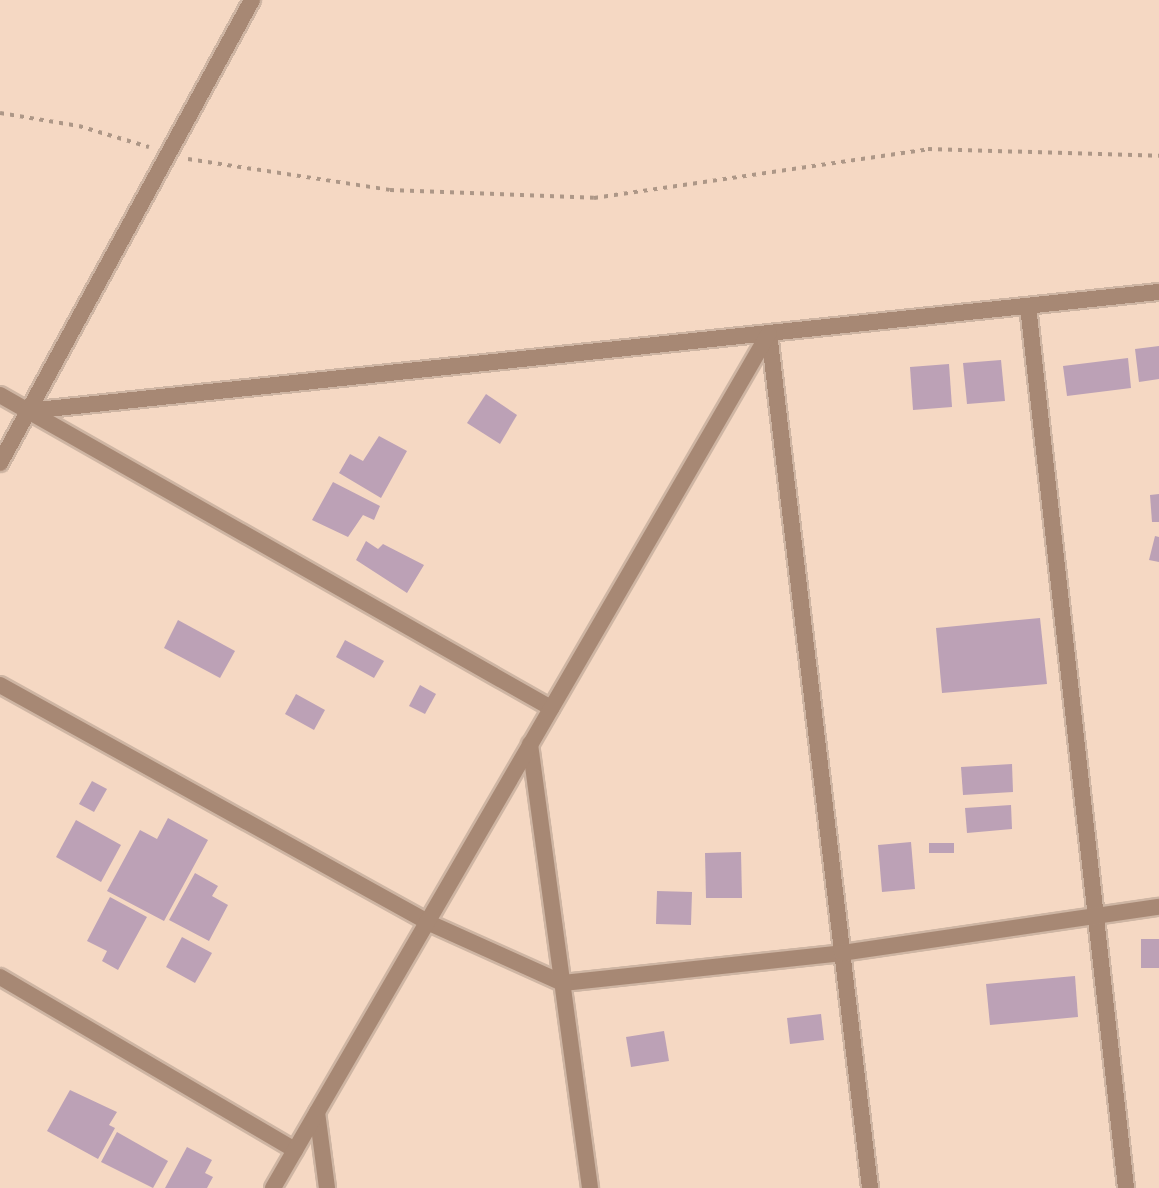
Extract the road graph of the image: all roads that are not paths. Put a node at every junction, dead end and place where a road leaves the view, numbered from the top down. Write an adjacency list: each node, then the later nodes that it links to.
1 (252, 0): 6 (street)
2 (1159, 292): 3 (street)
3 (1028, 306): 4 (street); 12 (street)
4 (769, 333): 6 (street); 9 (street); 14 (street)
5 (0, 395): 6 (street)
6 (28, 411): 7 (street); 9 (street)
7 (0, 463)
8 (0, 685): 13 (street)
9 (551, 708): 10 (street)
10 (530, 744): 13 (street); 16 (street)
11 (1159, 907): 12 (street)
12 (1096, 918): 14 (street); 23 (street)
13 (427, 922): 16 (street); 17 (street)
14 (842, 953): 16 (street); 22 (street)
15 (0, 977): 18 (street)
16 (563, 983): 21 (street)
17 (317, 1112): 18 (street); 20 (street)
18 (295, 1150): 19 (street)
19 (273, 1188)
20 (327, 1188)
21 (590, 1188)
22 (870, 1188)
23 (1126, 1188)

